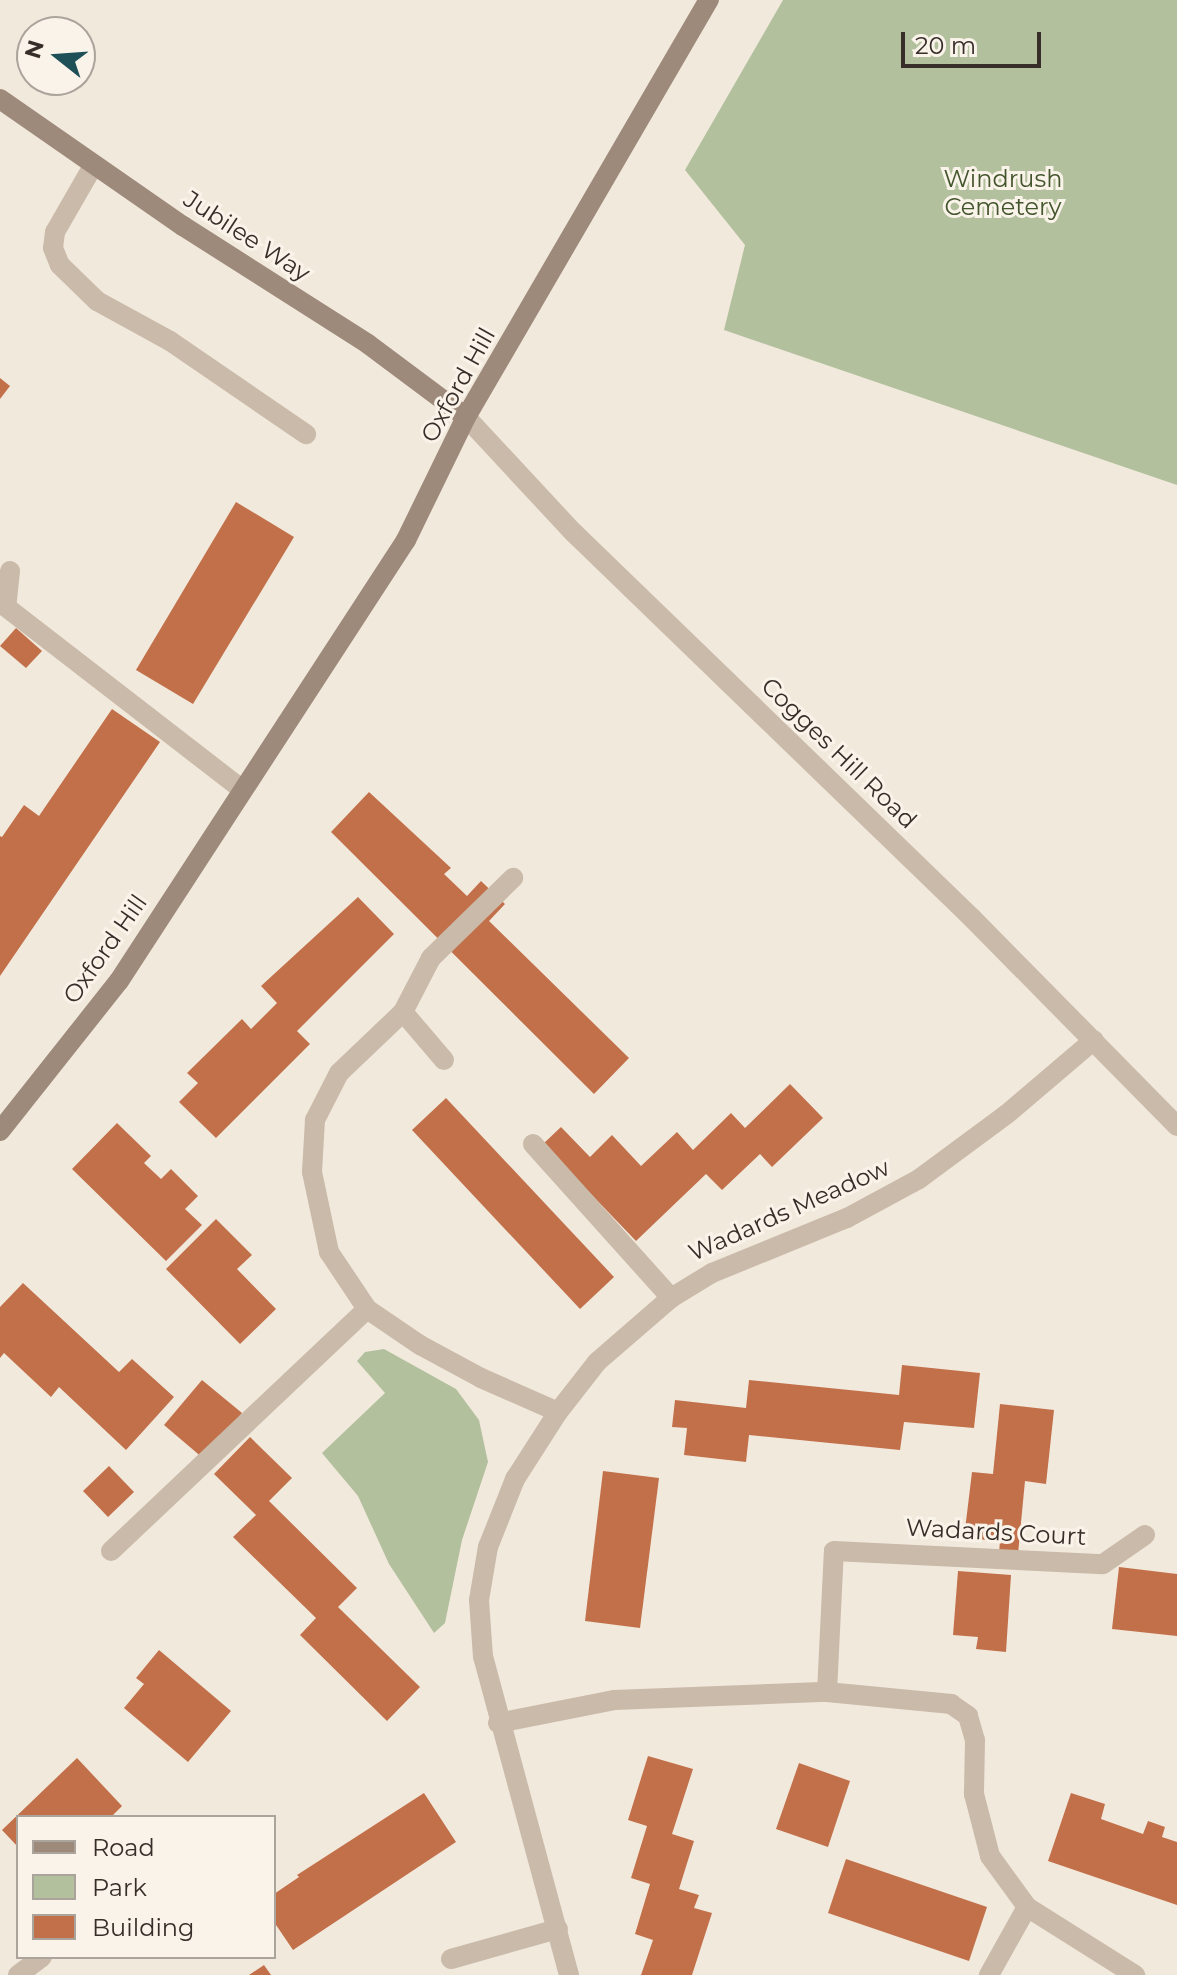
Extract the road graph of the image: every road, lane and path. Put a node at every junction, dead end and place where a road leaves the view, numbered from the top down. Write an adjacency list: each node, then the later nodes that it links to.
1 (709, 0): 4 (main road, Oxford Hill)
2 (0, 99): 3 (main road, Jubilee Way)
3 (93, 166): 4 (main road, Jubilee Way); 5 (street)
4 (466, 417): 7 (main road, Oxford Hill); 10 (street, Cogges Hill Road)
5 (306, 434)
6 (10, 571): 7 (street)
7 (243, 790): 13 (main road, Oxford Hill)
8 (513, 878): 9 (street)
9 (403, 1012): 11 (street); 16 (street)
10 (1094, 1040): 12 (street, Cogges Hill Road); 15 (street, Wadards Meadow)
11 (444, 1060)
12 (1177, 1126)
13 (0, 1131)
14 (533, 1144): 15 (street)
15 (671, 1298): 17 (street, Wadards Meadow)
16 (367, 1309): 17 (street); 19 (street)
17 (558, 1412): 21 (street, Wadards Meadow)
18 (1145, 1535): 20 (street, Wadards Court)
19 (111, 1551)
20 (827, 1692): 21 (street); 22 (street)
21 (498, 1723): 23 (street, Wadards Meadow)
22 (1027, 1907): 28 (street); 29 (street)
23 (558, 1929): 25 (street); 27 (street, Wadards Meadow)
24 (39, 1959): 26 (street)
25 (451, 1959)
26 (18, 1975)
27 (569, 1975)
28 (989, 1975)
29 (1135, 1975)

